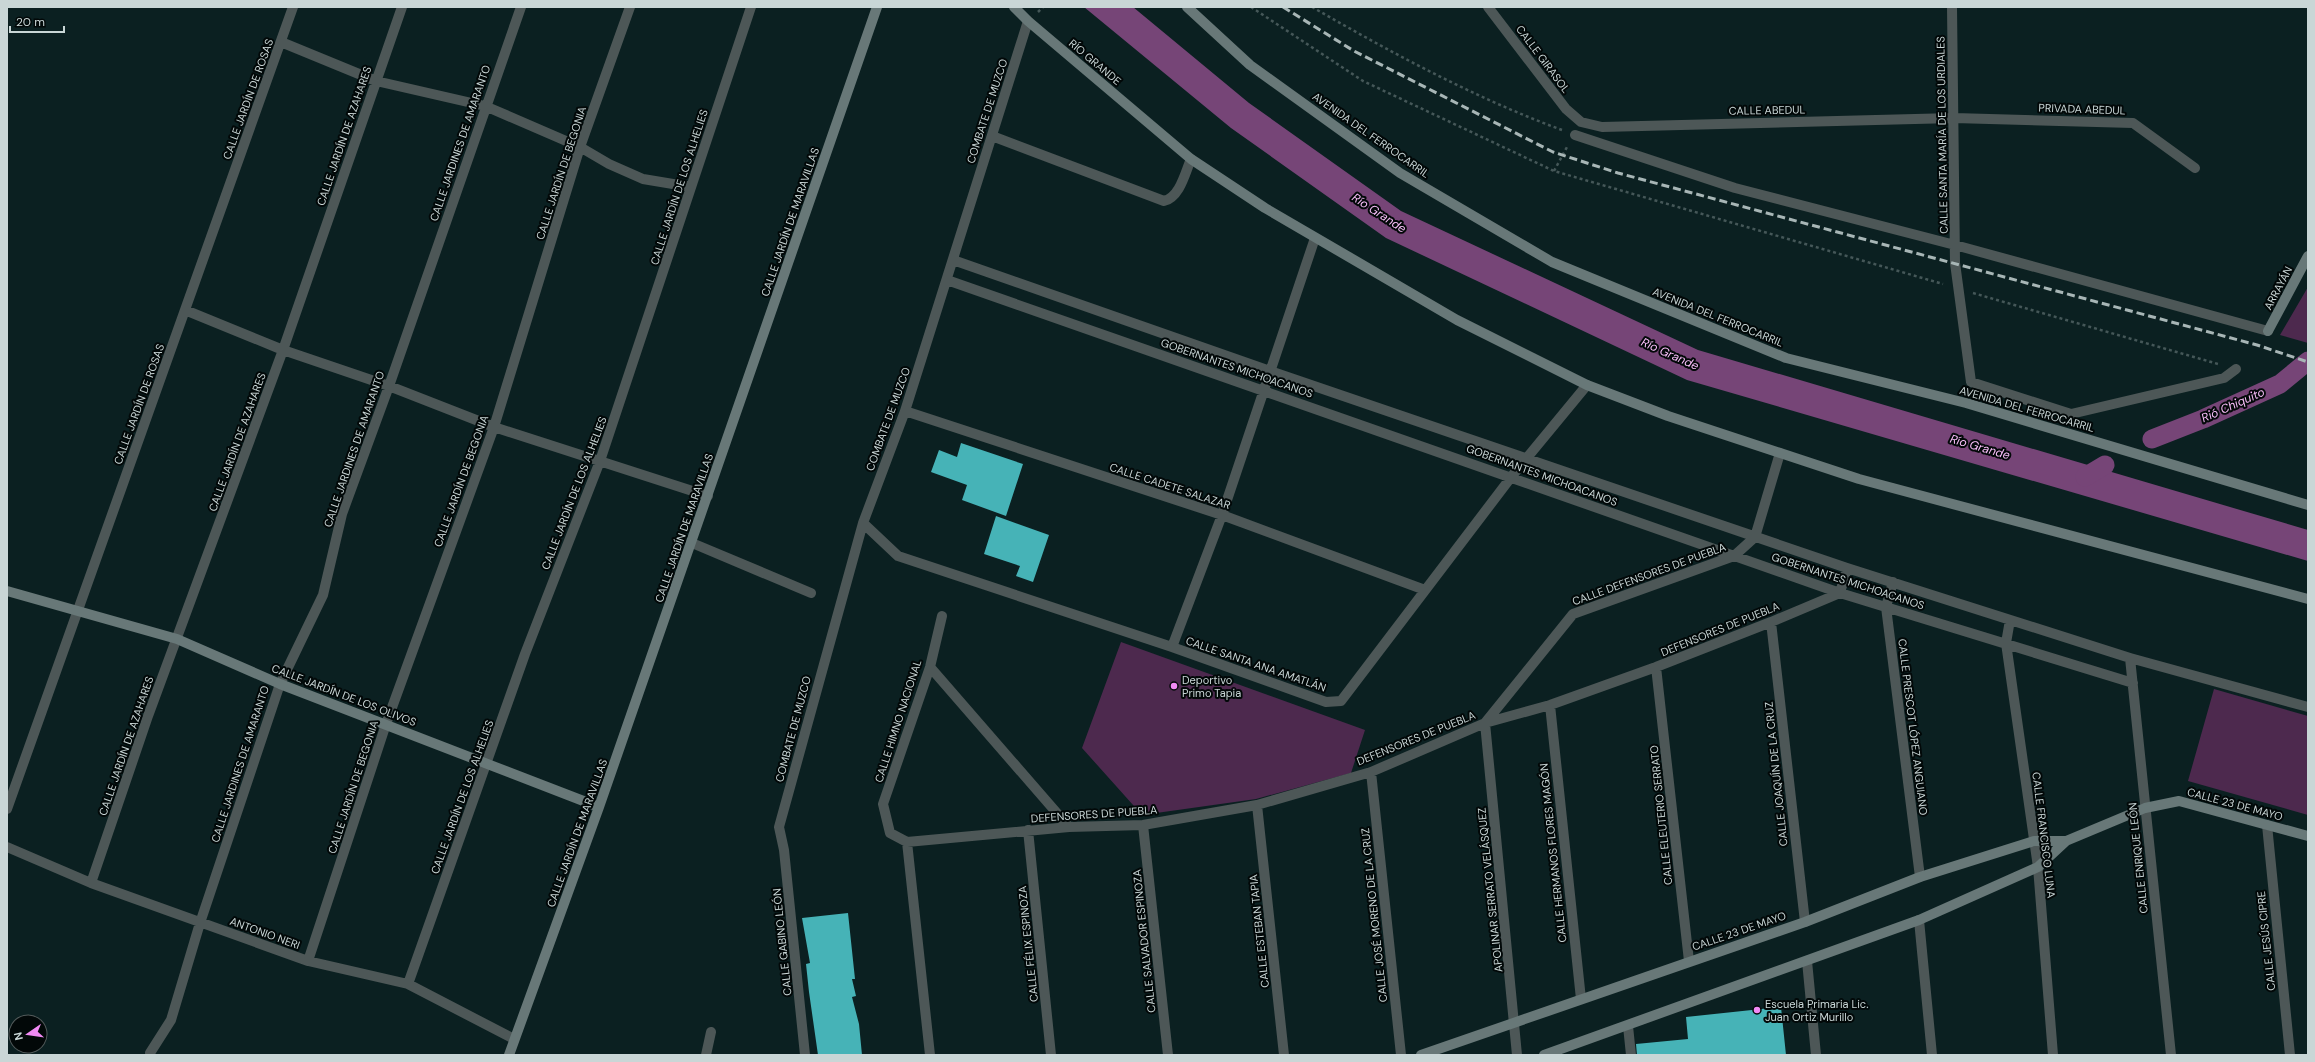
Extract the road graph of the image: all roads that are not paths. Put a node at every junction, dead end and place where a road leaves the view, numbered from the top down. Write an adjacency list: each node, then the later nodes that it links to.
1 (293, 7): 12 (street, CALLE JARDÍN DE ROSAS)
2 (402, 7): 13 (street, CALLE JARDÍN DE AZAHARES)
3 (521, 7): 14 (street, CALLE JARDINES DE AMARANTO)
4 (630, 7): 19 (street, CALLE JARDÍN DE BEGONIA)
5 (751, 7): 22 (street, CALLE JARDÍN DE LOS ALHELIES)
6 (877, 7): 41 (street, CALLE JARDÍN DE MARAVILLAS)
7 (1014, 7): 11 (street, RÍO GRANDE)
8 (1187, 7): 42 (street, AVENIDA DEL FERROCARRIL)
9 (1488, 7): 16 (street, CALLE GIRASOL)
10 (1952, 7): 15 (street, CALLE SANTA MARÍA DE LOS URDIALES)
11 (1028, 22): 18 (street, COMBATE DE MUZCO); 20 (street, RÍO GRANDE)
12 (281, 42): 13 (street); 28 (street, CALLE JARDÍN DE ROSAS)
13 (376, 81): 14 (street); 29 (street, CALLE JARDÍN DE AZAHARES)
14 (485, 106): 19 (street); 33 (street, CALLE JARDINES DE AMARANTO)
15 (1954, 118): 16 (street, CALLE ABEDUL); 21 (street, PRIVADA ABEDUL); 24 (street, CALLE SANTA MARÍA DE LOS URDIALES)
16 (1581, 122)
17 (1574, 134): 24 (street)
18 (992, 136): 20 (street); 26 (street, COMBATE DE MUZCO)
19 (580, 147): 22 (street); 36 (street, CALLE JARDÍN DE BEGONIA)
20 (1191, 158): 23 (street, RÍO GRANDE)
21 (2195, 168)
22 (691, 187): 39 (street, CALLE JARDÍN DE LOS ALHELIES)
23 (1315, 238): 31 (street); 32 (street, RÍO GRANDE)
24 (1955, 245): 25 (street, ARRAYÁN); 30 (street, CALLE SANTA MARÍA DE LOS URDIALES)
25 (2308, 256)
26 (953, 260): 27 (street, COMBATE DE MUZCO); 31 (street, GOBERNANTES MICHOACANOS)
27 (947, 280): 34 (street, GOBERNANTES MICHOACANOS); 35 (street, COMBATE DE MUZCO)
28 (185, 310): 29 (street); 56 (street, CALLE JARDÍN DE ROSAS)
29 (283, 350): 33 (street); 60 (street, CALLE JARDÍN DE AZAHARES)
30 (2236, 369)
31 (1270, 371): 34 (street); 38 (street, GOBERNANTES MICHOACANOS)
32 (1587, 385): 37 (street, RÍO GRANDE); 38 (street, CALLE SANTA ANA AMATLÁN)
33 (389, 386): 36 (street); 67 (street, CALLE JARDINES DE AMARANTO)
34 (1264, 390): 40 (street, GOBERNANTES MICHOACANOS); 43 (street)
35 (905, 411): 43 (street, CALLE CADETE SALAZAR); 44 (street, COMBATE DE MUZCO)
36 (494, 427): 39 (street); 71 (street, CALLE JARDÍN DE BEGONIA)
37 (1780, 453): 45 (street, CALLE DEFENSORES DE PUEBLA); 54 (street, RÍO GRANDE)
38 (1527, 458): 40 (street, CALLE SANTA ANA AMATLÁN); 45 (street, GOBERNANTES MICHOACANOS)
39 (600, 461): 41 (street); 72 (street, CALLE JARDÍN DE LOS ALHELIES)
40 (1512, 476): 47 (street, GOBERNANTES MICHOACANOS); 50 (street, CALLE SANTA ANA AMATLÁN)
41 (708, 496): 46 (street, CALLE JARDÍN DE MARAVILLAS)
42 (2308, 505)
43 (1222, 515): 50 (street, CALLE CADETE SALAZAR); 62 (street)
44 (863, 523): 62 (street, CALLE SANTA ANA AMATLÁN); 80 (street, COMBATE DE MUZCO)
45 (1754, 537): 47 (street, CALLE DEFENSORES DE PUEBLA); 48 (street, GOBERNANTES MICHOACANOS)
46 (692, 543): 53 (street); 75 (street, CALLE JARDÍN DE MARAVILLAS)
47 (1734, 556): 52 (street, GOBERNANTES MICHOACANOS); 70 (street, CALLE DEFENSORES DE PUEBLA)
48 (1847, 568): 49 (street, GOBERNANTES MICHOACANOS); 52 (street)
49 (1893, 582): 55 (street, CALLE PRESCOT LÓPEZ ANGUIANO); 58 (street, GOBERNANTES MICHOACANOS)
50 (1425, 590): 62 (street, CALLE SANTA ANA AMATLÁN)
51 (7, 591): 56 (street, CALLE JARDÍN DE LOS OLIVOS)
52 (1840, 592): 55 (street, GOBERNANTES MICHOACANOS); 59 (street, DEFENSORES DE PUEBLA)
53 (811, 593)
54 (2308, 599)
55 (1886, 607): 61 (street, GOBERNANTES MICHOACANOS); 89 (street, CALLE PRESCOT LÓPEZ ANGUIANO)
56 (78, 610): 60 (street, CALLE JARDÍN DE LOS OLIVOS); 77 (street, CALLE JARDÍN DE ROSAS)
57 (942, 616): 64 (street, CALLE HIMNO NACIONAL)
58 (2010, 620): 61 (street, CALLE FRANCISCO LUNA); 63 (street, GOBERNANTES MICHOACANOS)
59 (1771, 622): 65 (street, DEFENSORES DE PUEBLA); 92 (street, CALLE JOAQUÍN DE LA CRUZ)
60 (177, 639): 67 (street, CALLE JARDÍN DE LOS OLIVOS); 90 (street, CALLE JARDÍN DE AZAHARES)
61 (2006, 642): 66 (street, GOBERNANTES MICHOACANOS); 84 (street, CALLE FRANCISCO LUNA)
62 (1172, 647)
63 (2130, 658): 66 (street, CALLE ENRIQUE LEÓN); 69 (street, GOBERNANTES MICHOACANOS)
64 (930, 667): 81 (street); 86 (street, CALLE HIMNO NACIONAL)
65 (1656, 667): 68 (street, DEFENSORES DE PUEBLA); 95 (street, CALLE ELEUTERIO SERRATO)
66 (2133, 683): 76 (street, CALLE ENRIQUE LEÓN)
67 (280, 684): 71 (street, CALLE JARDÍN DE LOS OLIVOS); 93 (street, CALLE JARDINES DE AMARANTO)
68 (1550, 705): 70 (street, DEFENSORES DE PUEBLA); 98 (street, CALLE HERMANOS FLORES MAGÓN)
69 (2308, 707)
70 (1485, 723): 73 (street, DEFENSORES DE PUEBLA); 99 (street, APOLINAR SERRATO VELÁSQUEZ)
71 (386, 724): 72 (street, CALLE JARDÍN DE LOS OLIVOS); 94 (street, CALLE JARDÍN DE BEGONIA)
72 (488, 762): 75 (street, CALLE JARDÍN DE LOS OLIVOS); 97 (street, CALLE JARDÍN DE LOS ALHELIES)
73 (1371, 772): 74 (street, DEFENSORES DE PUEBLA); 111 (street, CALLE JOSÉ MORENO DE LA CRUZ)
74 (1257, 805): 78 (street, DEFENSORES DE PUEBLA); 110 (street, CALLE ESTEBAN TAPIA)
75 (599, 807): 102 (street, CALLE JARDÍN DE MARAVILLAS)
76 (2145, 808): 79 (street, CALLE 23 DE MAYO); 85 (street, CALLE 23 DE MAYO); 119 (street, CALLE ENRIQUE LEÓN)
77 (7, 809)
78 (1143, 825): 81 (street, DEFENSORES DE PUEBLA); 109 (street, CALLE SALVADOR ESPINOZA)
79 (2267, 825): 83 (street, CALLE 23 DE MAYO); 120 (street, CALLE JESÚS CIPRE)
80 (779, 827): 106 (street, CALLE GABINO LEÓN)
81 (1069, 827): 82 (street, DEFENSORES DE PUEBLA)
82 (1028, 830): 86 (street, DEFENSORES DE PUEBLA); 108 (street, CALLE FÉLIX ESPINOZA)
83 (2308, 836)
84 (2034, 841): 85 (street, CALLE 23 DE MAYO); 88 (street, CALLE FRANCISCO LUNA); 89 (street, CALLE 23 DE MAYO)
85 (2066, 841): 88 (street, CALLE 23 DE MAYO)
86 (908, 842): 107 (street)
87 (7, 847): 90 (street, ANTONIO NERI)
88 (2038, 867): 91 (street, CALLE 23 DE MAYO); 118 (street, CALLE FRANCISCO LUNA)
89 (1920, 876): 92 (street, CALLE 23 DE MAYO)
90 (91, 884): 93 (street, ANTONIO NERI)
91 (1920, 920): 96 (street, CALLE 23 DE MAYO); 117 (street)
92 (1805, 922): 95 (street, CALLE 23 DE MAYO)
93 (200, 923): 94 (street, ANTONIO NERI); 103 (street, CALLE JARDINES DE AMARANTO)
94 (308, 961): 97 (street, ANTONIO NERI)
95 (1689, 961): 98 (street, CALLE 23 DE MAYO)
96 (1807, 961): 100 (street, CALLE 23 DE MAYO); 116 (street)
97 (408, 984): 102 (street, ANTONIO NERI)
98 (1581, 999): 99 (street, CALLE 23 DE MAYO)
99 (1515, 1022): 112 (street, CALLE 23 DE MAYO); 113 (street, APOLINAR SERRATO VELÁSQUEZ)
100 (1628, 1026): 114 (street, CALLE 23 DE MAYO); 115 (street)
101 (712, 1032): 105 (street)
102 (514, 1039): 104 (street, CALLE JARDÍN DE MARAVILLAS)
103 (150, 1053)
104 (509, 1055)
105 (706, 1055)
106 (805, 1055)
107 (930, 1055)
108 (1051, 1055)
109 (1168, 1055)
110 (1284, 1055)
111 (1401, 1055)
112 (1422, 1055)
113 (1517, 1055)
114 (1544, 1055)
115 (1630, 1055)
116 (1816, 1055)
117 (1932, 1055)
118 (2053, 1055)
119 (2171, 1055)
120 (2290, 1055)

